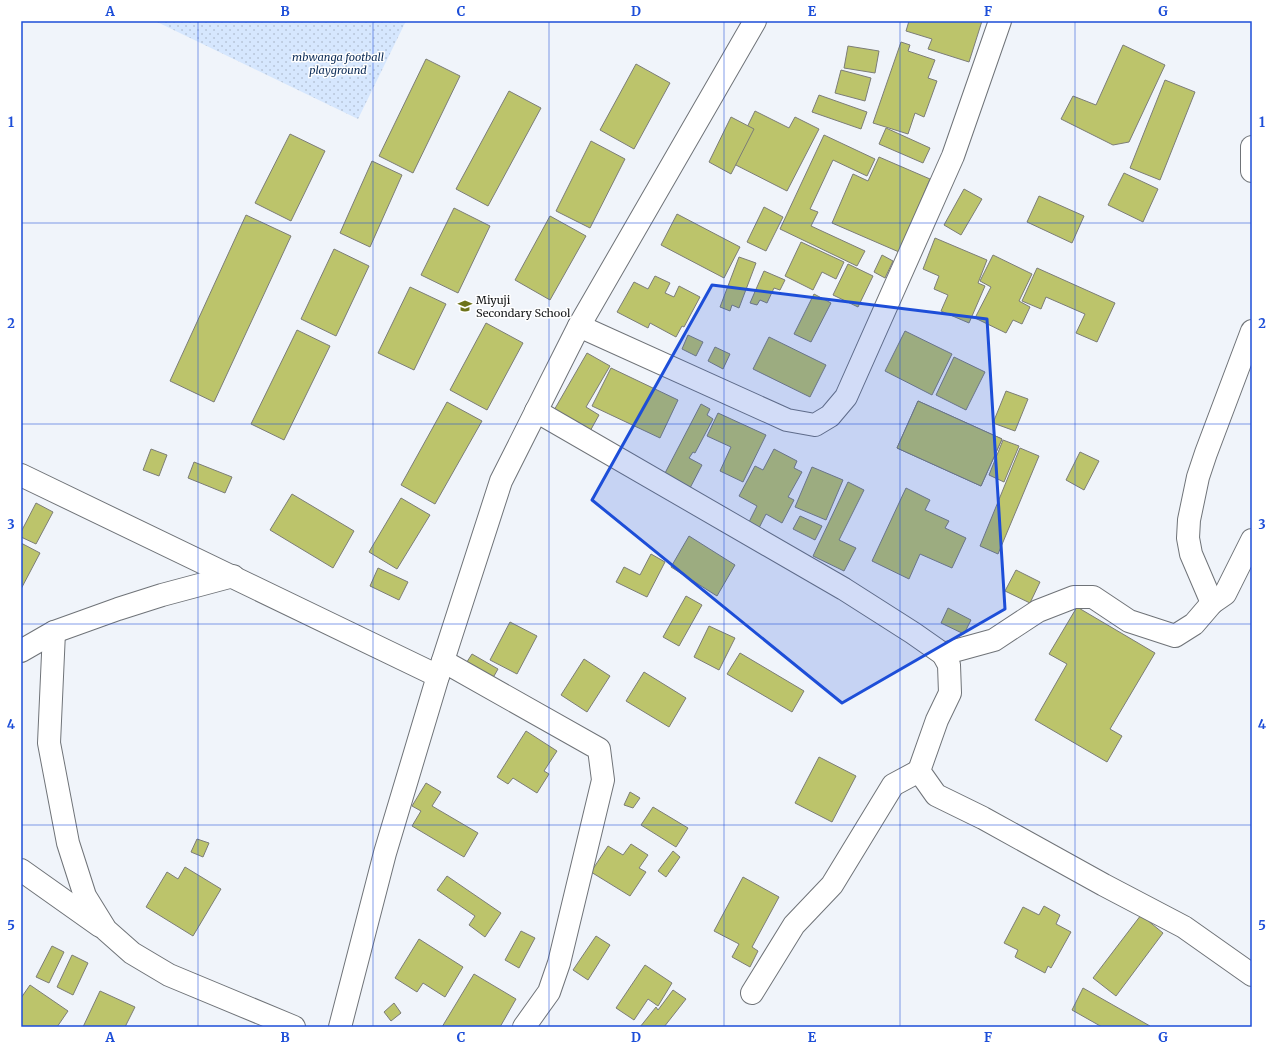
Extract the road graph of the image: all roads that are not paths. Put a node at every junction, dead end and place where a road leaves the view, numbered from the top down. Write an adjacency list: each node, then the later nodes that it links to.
1 (754, 21): 5 (street)
2 (1000, 21): 5 (street)
3 (1252, 147): 4 (street)
4 (1252, 171)
5 (579, 326): 7 (street)
6 (1252, 331): 11 (street)
7 (536, 411): 14 (street); 15 (street)
8 (21, 475): 10 (street)
9 (1252, 540): 11 (street)
10 (233, 576): 12 (street); 15 (street)
11 (1212, 603): 14 (street)
12 (54, 632): 13 (street); 18 (street)
13 (21, 651)
14 (943, 654): 16 (street)
15 (441, 668): 22 (street); 23 (street)
16 (919, 771): 19 (street); 20 (street)
17 (21, 870): 18 (street)
18 (106, 930): 21 (street)
19 (1252, 975)
20 (752, 993)
21 (294, 1027)
22 (340, 1027)
23 (524, 1027)

